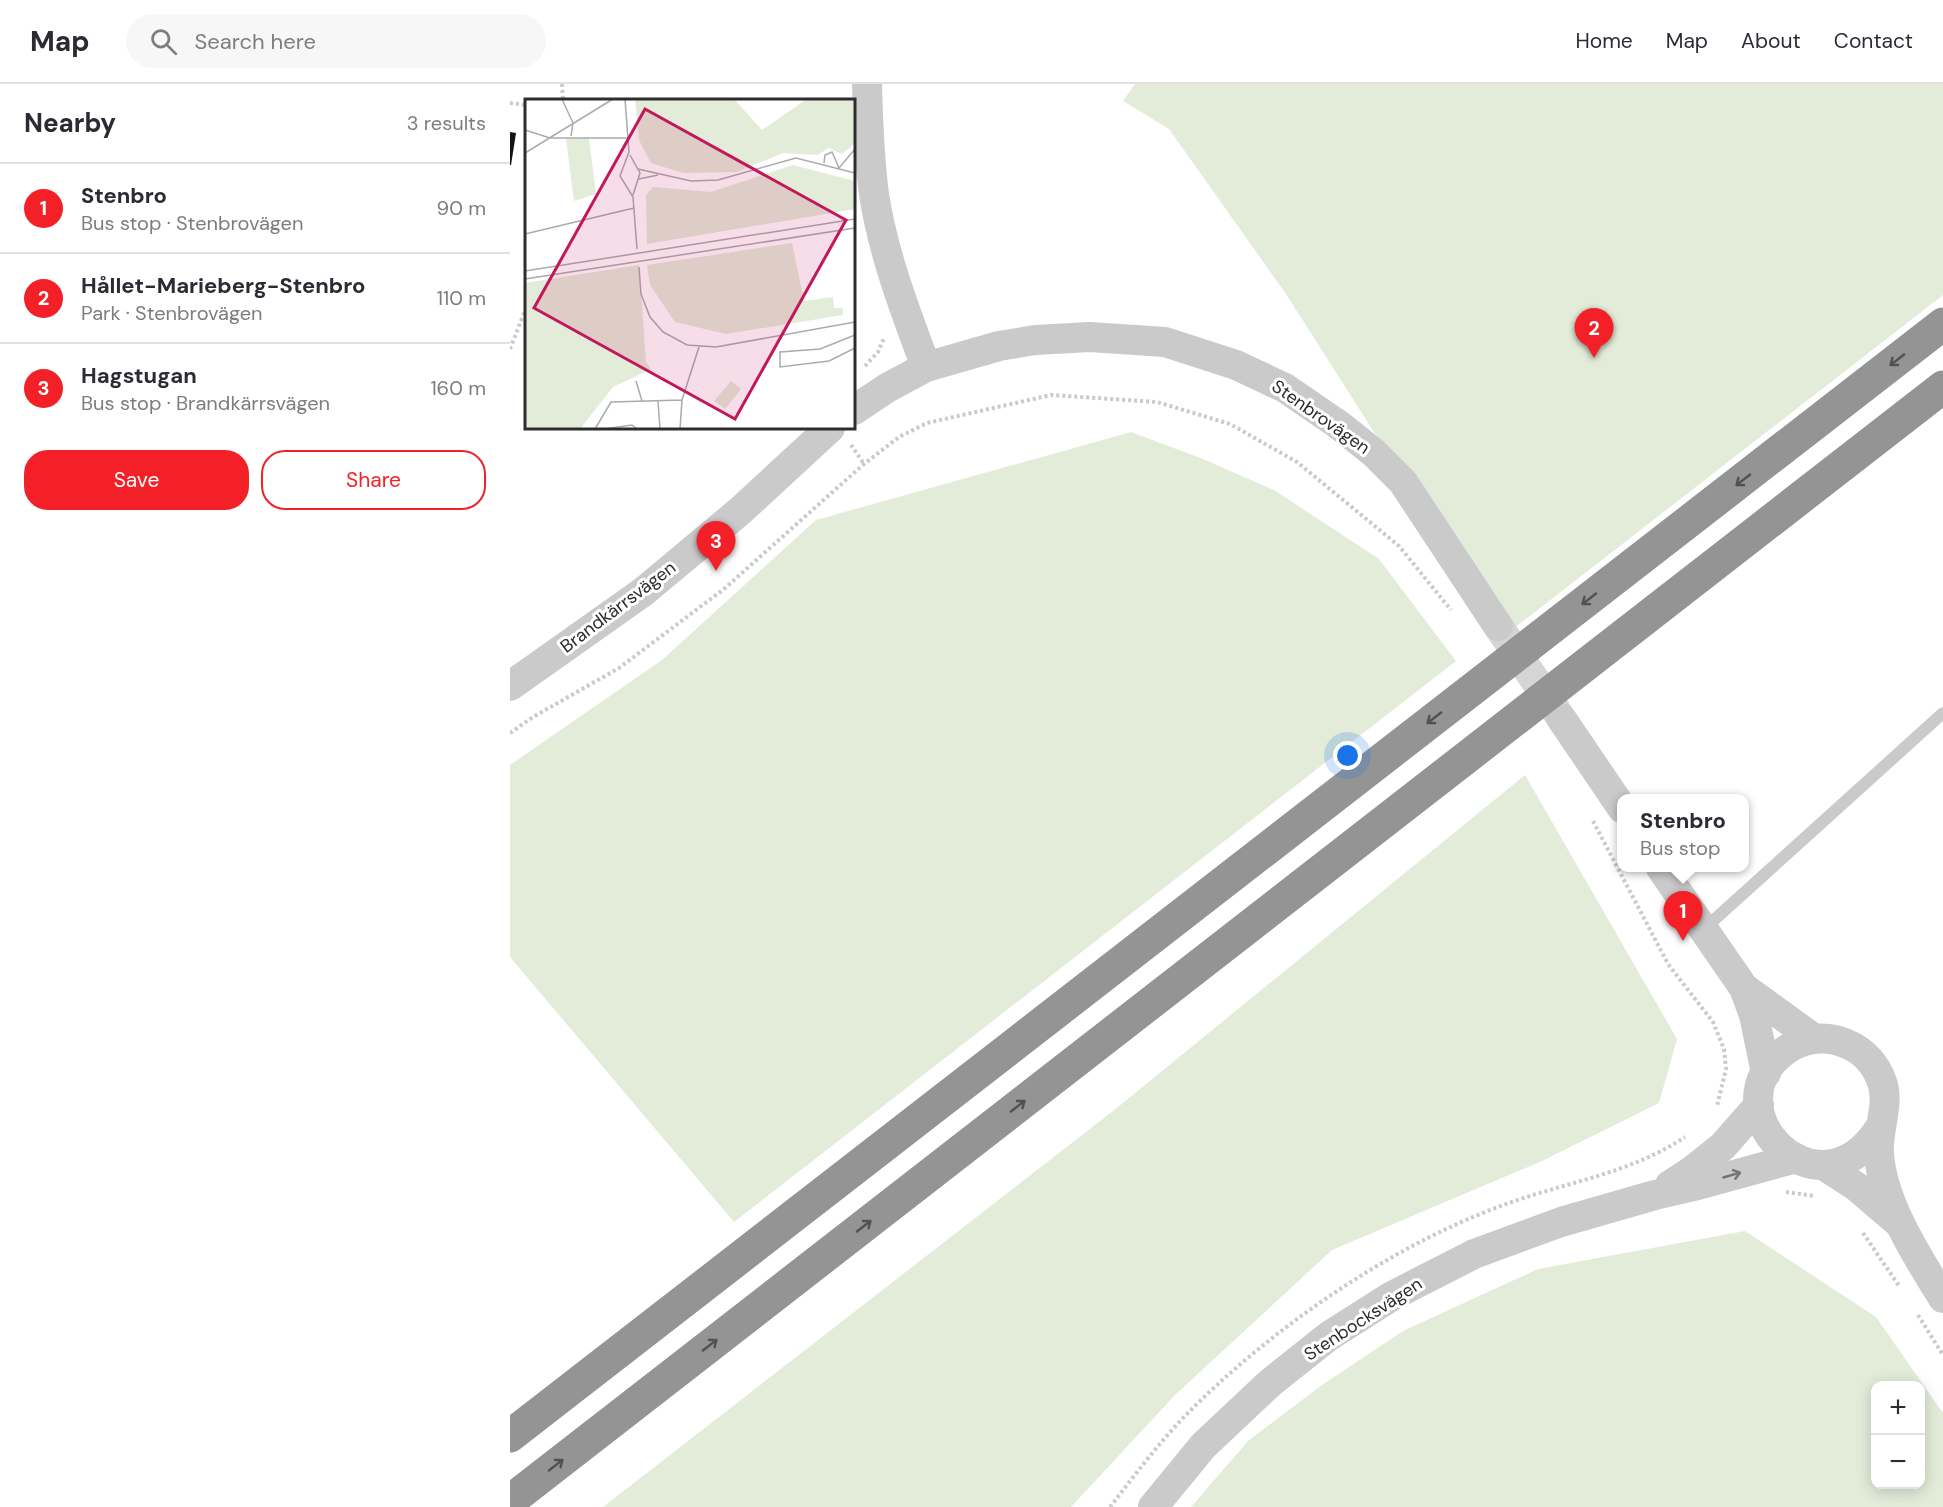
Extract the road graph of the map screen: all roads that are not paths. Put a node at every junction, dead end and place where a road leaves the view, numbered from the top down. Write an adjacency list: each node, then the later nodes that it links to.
1 (867, 84): 3 (street)
2 (1943, 324): 23 (highway, one-way to 23)
3 (926, 367): 5 (street); 7 (street, Stenbrovägen)
4 (1943, 387): 24 (highway, one-way to 4)
5 (855, 409)
6 (829, 429): 8 (street, Brandkärrsvägen)
7 (1498, 626)
8 (510, 686)
9 (1943, 712): 13 (lane)
10 (1561, 718): 11 (street)
11 (1617, 801)
12 (1664, 872): 13 (street)
13 (1703, 930): 14 (street)
14 (1744, 988): 15 (street); 16 (street)
15 (1813, 1038): 16 (street); 18 (street)
16 (1766, 1073): 17 (street)
17 (1759, 1105): 19 (street); 20 (street, Stenbocksvägen)
18 (1880, 1129): 19 (street); 21 (street)
19 (1809, 1161): 20 (street, Stenbocksvägen, one-way to 19); 21 (street)
20 (1655, 1195): 25 (street, Stenbocksvägen)
21 (1898, 1222): 22 (street)
22 (1943, 1298)
23 (510, 1436)
24 (510, 1501)
25 (1154, 1507)

